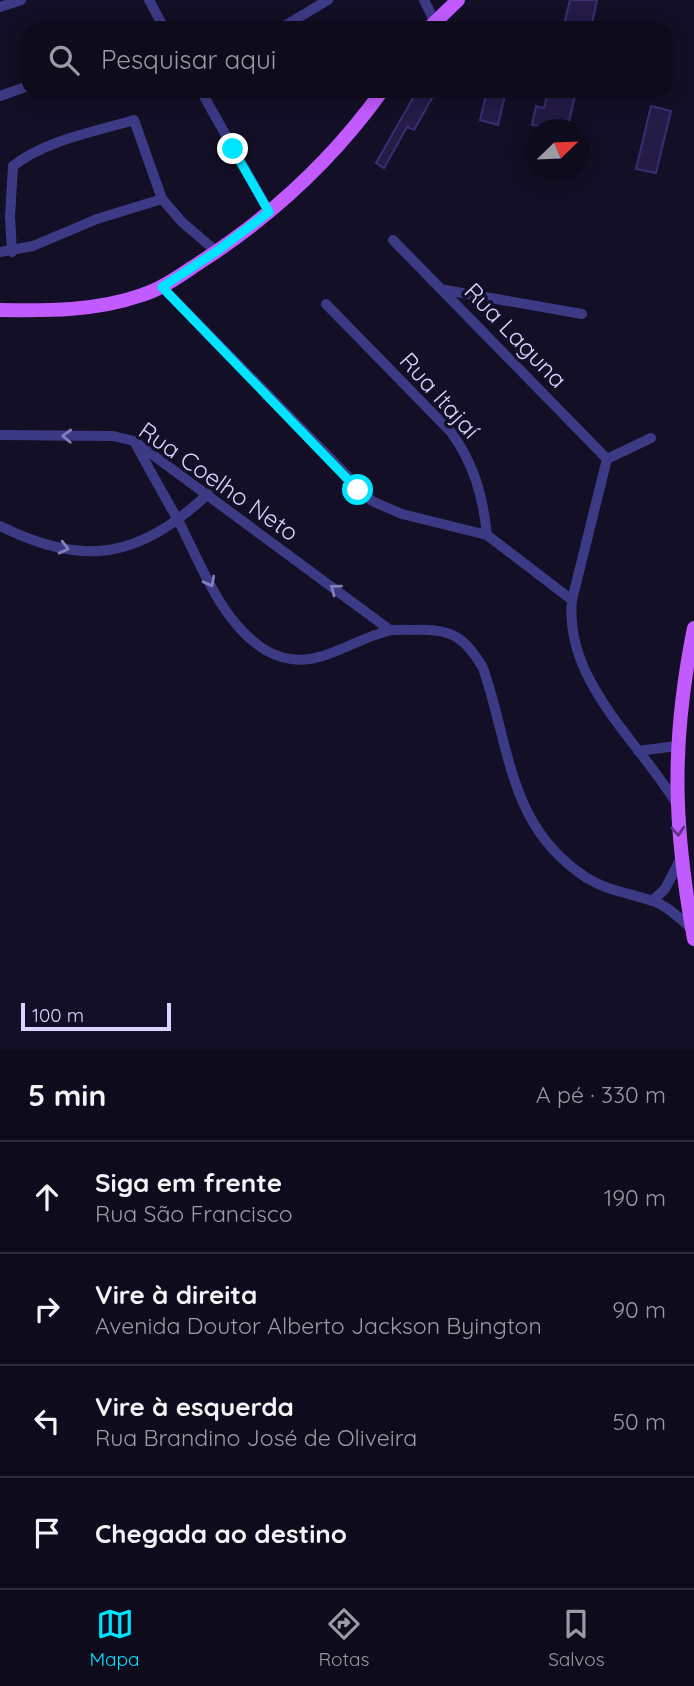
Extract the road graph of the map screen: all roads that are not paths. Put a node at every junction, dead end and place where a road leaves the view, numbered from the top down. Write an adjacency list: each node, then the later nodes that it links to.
1 (4, 0): 7 (street)
2 (21, 0): 7 (street)
3 (328, 0): 9 (street)
4 (424, 0): 10 (street)
5 (458, 0): 11 (main road)
6 (154, 2): 8 (street)
7 (0, 6)
8 (161, 21)
9 (293, 21)
10 (430, 21)
11 (434, 21)
12 (21, 88): 13 (street)
13 (0, 96)
14 (205, 98): 17 (street)
15 (376, 98): 17 (main road)
16 (162, 199): 19 (street); 19 (street); 20 (street)
17 (269, 212): 20 (main road)
18 (393, 240): 23 (street, Rua Laguna)
19 (12, 251): 21 (street)
20 (217, 251): 22 (main road)
21 (0, 252)
22 (162, 287): 26 (main road); 36 (street)
23 (445, 290): 24 (street); 27 (street, Rua Laguna)
24 (477, 297): 27 (street); 28 (street)
25 (326, 304): 36 (street, Rua Itajaí)
26 (0, 310)
27 (465, 313): 32 (street, Rua Laguna)
28 (582, 314)
29 (0, 435): 31 (street, Rua Coelho Neto, one-way to 29)
30 (651, 438): 32 (street)
31 (134, 441): 33 (street, Rua Coelho Neto); 34 (street)
32 (607, 459): 37 (street)
33 (208, 494): 34 (street); 39 (street, Rua Coelho Neto, one-way to 33)
34 (178, 521): 35 (street, one-way to 34); 39 (street, one-way to 39)
35 (0, 526)
36 (487, 535): 37 (street)
37 (572, 600): 41 (street)
38 (694, 628): 40 (main road)
39 (390, 630): 44 (street)
40 (677, 746): 41 (street); 42 (main road)
41 (638, 751): 42 (street)
42 (676, 803): 43 (main road, one-way to 43)
43 (680, 860): 44 (street); 45 (main road)
44 (652, 901): 45 (street)
45 (693, 934)

